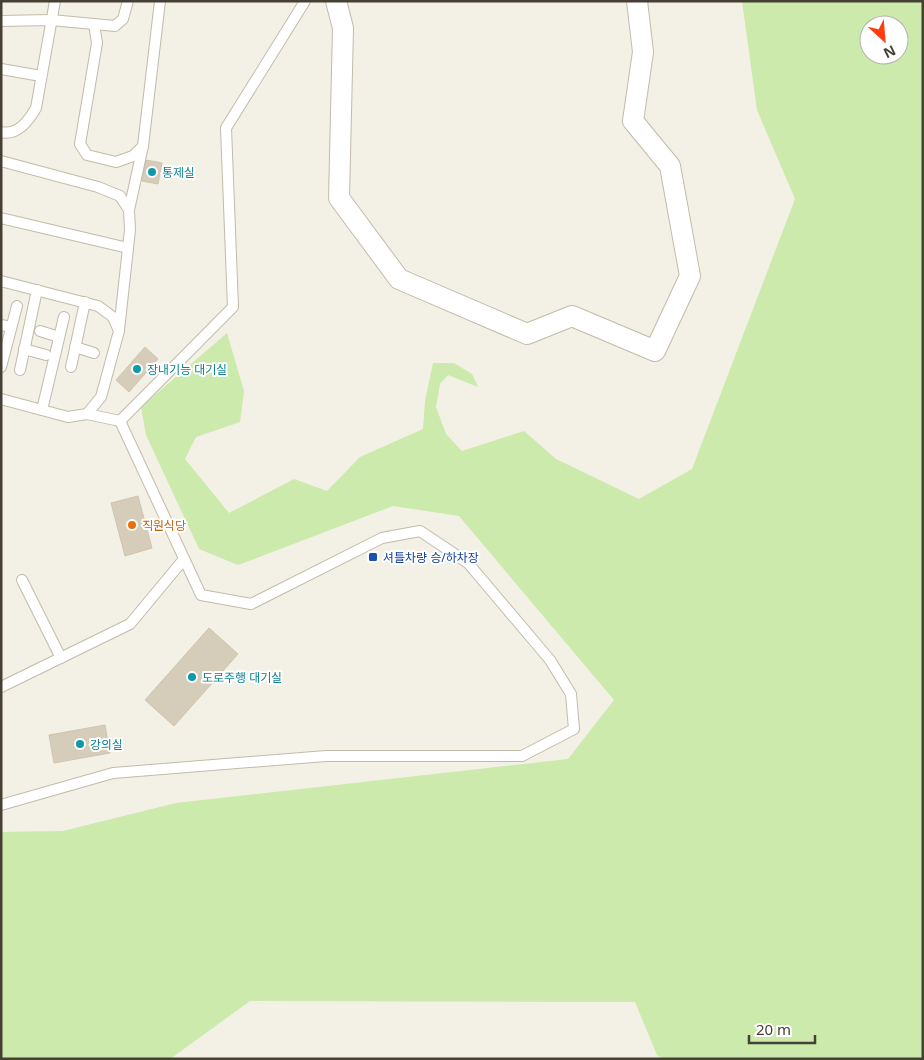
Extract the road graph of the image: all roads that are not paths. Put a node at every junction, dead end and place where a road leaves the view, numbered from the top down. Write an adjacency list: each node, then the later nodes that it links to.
1 (56, 1): 7 (lane)
2 (128, 1): 9 (lane)
3 (160, 1): 13 (lane)
4 (305, 1): 37 (lane)
5 (336, 1): 6 (street)
6 (637, 1)
7 (51, 20): 8 (lane); 9 (lane); 11 (lane)
8 (1, 21)
9 (94, 24): 13 (lane)
10 (1, 69): 11 (lane)
11 (41, 76): 12 (lane)
12 (1, 132)
13 (143, 146): 15 (lane)
14 (1, 161): 15 (lane)
15 (129, 210): 17 (lane)
16 (1, 218): 17 (lane)
17 (128, 248): 25 (lane)
18 (1, 281): 19 (lane)
19 (37, 290): 20 (lane); 28 (lane)
20 (85, 302): 25 (lane); 27 (lane)
21 (17, 306): 23 (lane)
22 (64, 317): 26 (lane)
23 (6, 326): 31 (lane)
24 (40, 331): 26 (lane)
25 (119, 331): 36 (lane)
26 (59, 337): 35 (lane)
27 (75, 347): 29 (lane); 32 (lane)
28 (24, 349): 30 (lane); 33 (lane)
29 (94, 353)
30 (46, 355)
31 (1, 367)
32 (71, 367)
33 (20, 370)
34 (1, 399): 35 (lane)
35 (42, 410): 36 (lane)
36 (87, 414): 37 (lane)
37 (120, 421): 38 (lane)
38 (184, 559): 40 (lane); 42 (lane)
39 (22, 580): 40 (lane)
40 (61, 658): 41 (lane)
41 (1, 687)
42 (1, 805)

